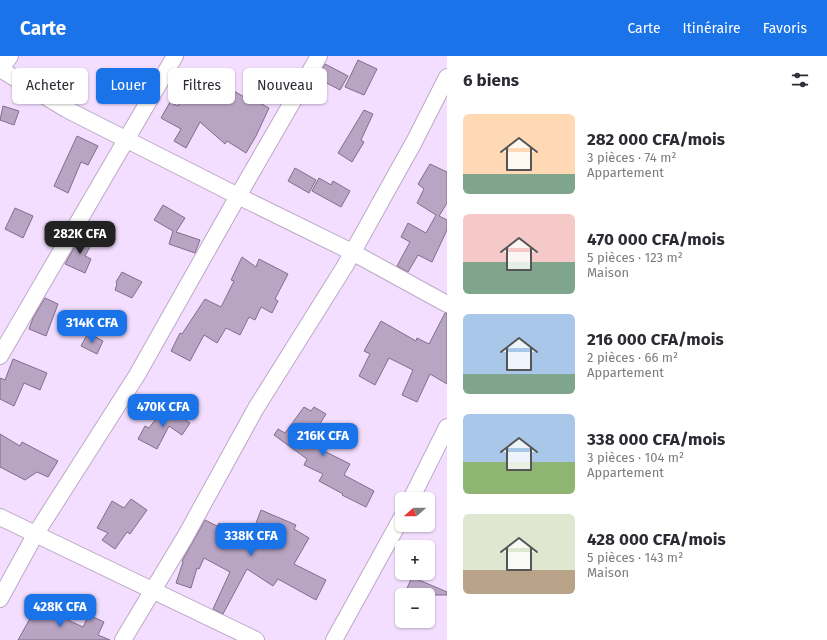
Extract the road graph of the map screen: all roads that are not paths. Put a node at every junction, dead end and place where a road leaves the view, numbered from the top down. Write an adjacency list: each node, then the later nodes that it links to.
1 (10, 56): 4 (street)
2 (175, 56): 6 (street)
3 (319, 56): 7 (street)
4 (0, 69): 6 (street)
5 (447, 77): 8 (street)
6 (125, 140): 7 (street); 10 (street)
7 (238, 196): 8 (street); 15 (street)
8 (352, 252): 9 (street); 16 (street)
9 (447, 304)
10 (0, 356)
11 (447, 427): 12 (street)
12 (415, 492)
13 (0, 517): 15 (street)
14 (395, 530): 20 (street)
15 (35, 535): 16 (street); 17 (street)
16 (153, 590): 18 (street); 19 (street)
17 (0, 599)
18 (123, 640)
19 (256, 640)
20 (334, 640)

